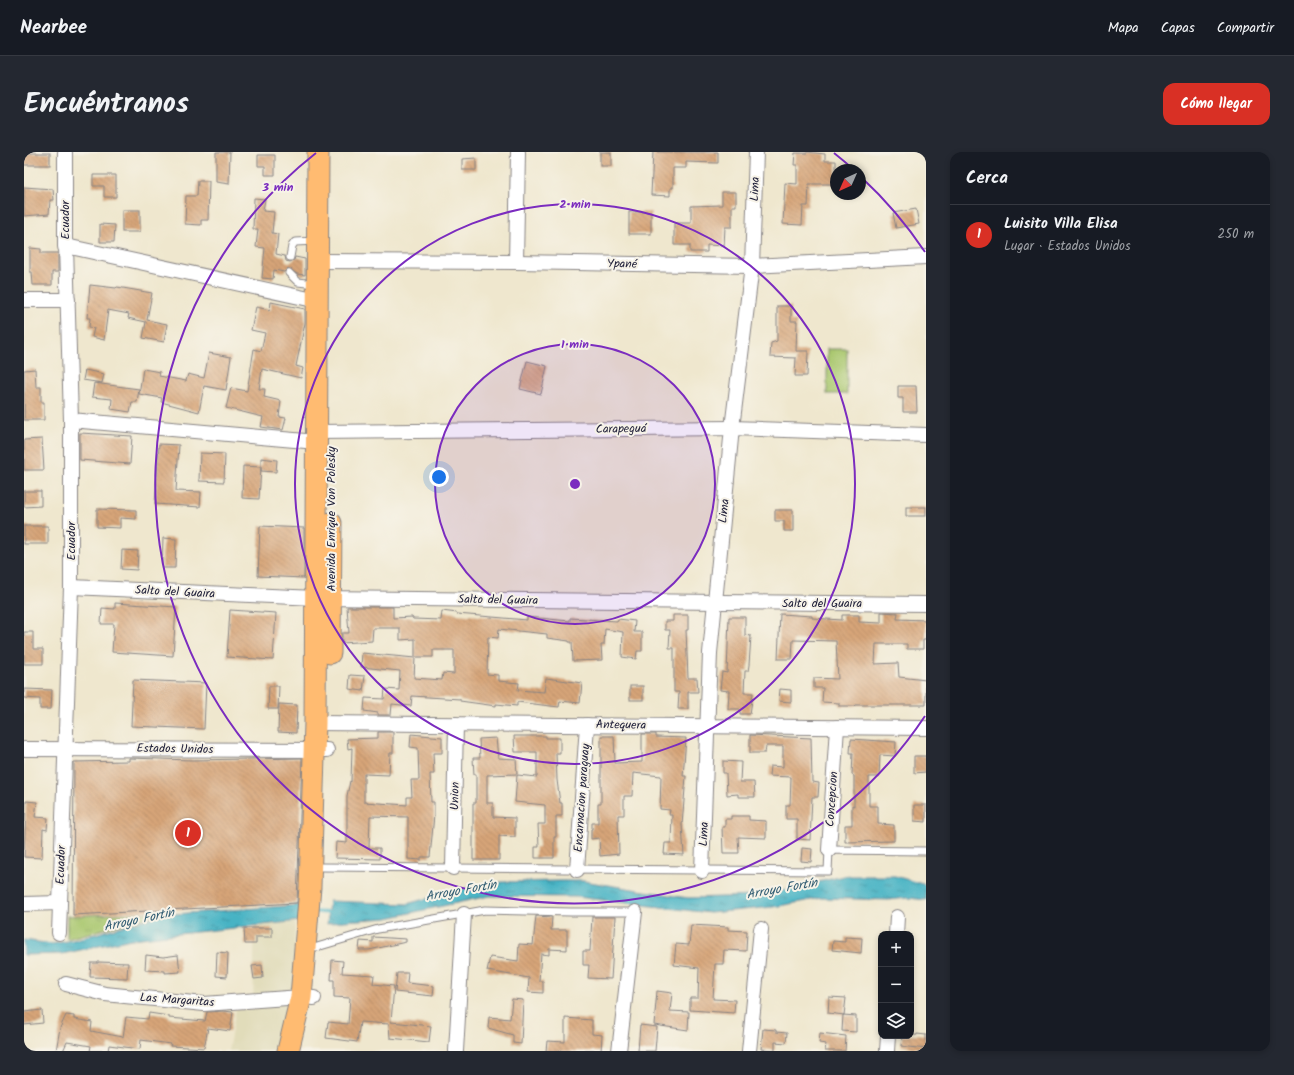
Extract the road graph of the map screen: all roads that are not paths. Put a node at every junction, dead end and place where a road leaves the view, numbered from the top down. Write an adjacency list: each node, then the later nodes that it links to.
1 (65, 152): 7 (street, Ecuador)
2 (318, 152): 6 (main road, Avenida Enrique Von Polesky)
3 (333, 152): 10 (main road, Avenida Enrique Von Polesky)
4 (518, 152): 11 (street)
5 (756, 152): 12 (street, Lima)
6 (317, 241): 8 (lane); 10 (main road, Avenida Enrique Von Polesky)
7 (66, 246): 14 (street); 16 (street, Ecuador)
8 (290, 256)
9 (926, 257): 12 (street, Ypané)
10 (325, 262): 11 (street, Ypané); 14 (main road, Avenida Enrique Von Polesky); 19 (main road, Avenida Enrique Von Polesky)
11 (516, 262): 12 (street, Ypané)
12 (752, 266): 18 (street, Lima)
13 (289, 273): 14 (lane)
14 (317, 293): 19 (main road, Avenida Enrique Von Polesky)
15 (24, 300): 16 (street)
16 (68, 300): 17 (street, Ecuador)
17 (71, 420): 19 (street, Carapeguá); 21 (street, Ecuador)
18 (732, 428): 19 (street, Carapeguá); 20 (street, Carapeguá); 23 (street, Lima)
19 (321, 435): 22 (main road, Avenida Enrique Von Polesky)
20 (926, 435)
21 (71, 587): 22 (street, Salto del Guaira); 31 (street, Ecuador)
22 (324, 598): 23 (street, Salto del Guaira); 25 (main road, Avenida Enrique Von Polesky)
23 (714, 602): 24 (street, Salto del Guaira); 28 (street, Lima)
24 (926, 604)
25 (322, 723): 26 (street, Antequera); 33 (main road, Avenida Enrique Von Polesky)
26 (456, 724): 27 (street, Antequera); 36 (street, Union)
27 (587, 725): 28 (street, Antequera); 37 (street, Encarnacion paraguay)
28 (708, 726): 29 (street, Antequera); 38 (street, Lima)
29 (837, 727): 30 (street, Antequera); 34 (street, Concepcion)
30 (926, 728)
31 (64, 748): 32 (street, Estados Unidos); 33 (street, Estados Unidos); 40 (street, Ecuador)
32 (24, 749)
33 (321, 750): 39 (main road, Avenida Enrique Von Polesky)
34 (829, 850): 35 (lane); 38 (lane, Concepcion)
35 (926, 851)
36 (453, 868): 37 (lane); 39 (lane)
37 (577, 870): 38 (lane)
38 (702, 871)
39 (318, 880): 48 (main road, Avenida Enrique Von Polesky)
40 (60, 903): 41 (street); 47 (street, Ecuador)
41 (24, 904)
42 (635, 912): 43 (lane); 54 (street)
43 (464, 914): 48 (lane); 53 (street)
44 (897, 917): 46 (street)
45 (761, 929): 55 (street)
46 (896, 931)
47 (59, 933)
48 (314, 940): 50 (main road)
49 (66, 984): 50 (street, Las Margaritas)
50 (307, 998): 52 (main road)
51 (888, 1039): 56 (street)
52 (293, 1051)
53 (456, 1051)
54 (620, 1051)
55 (749, 1051)
56 (887, 1051)

